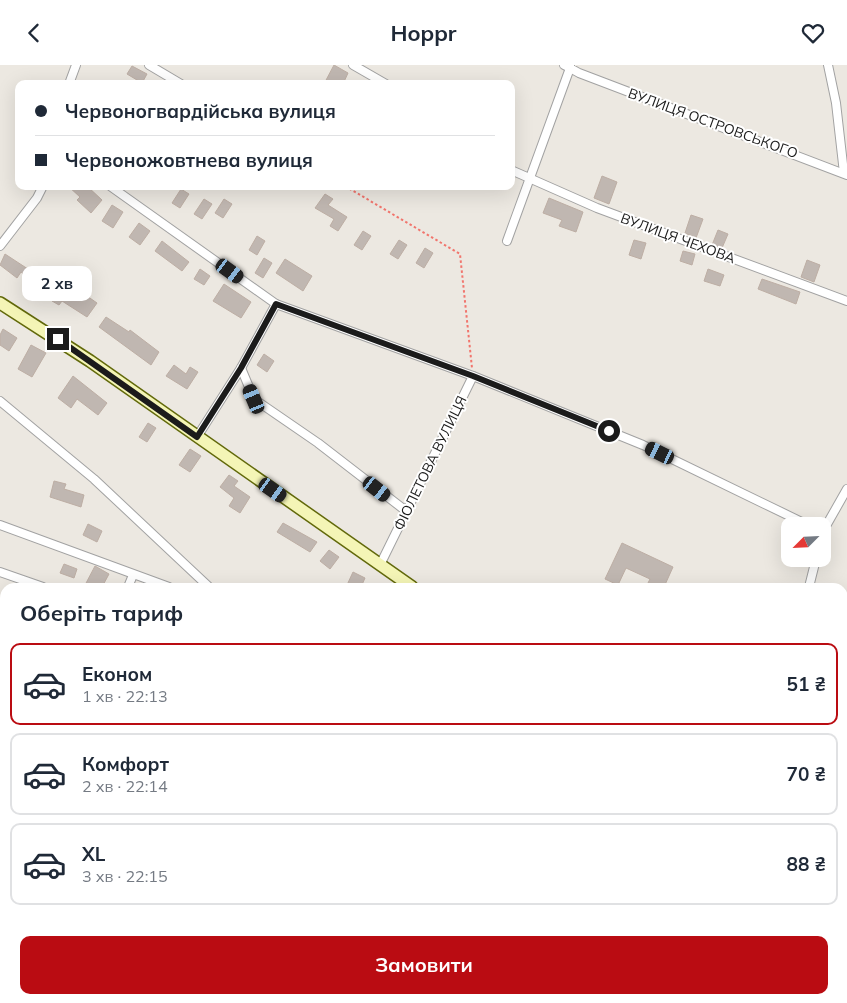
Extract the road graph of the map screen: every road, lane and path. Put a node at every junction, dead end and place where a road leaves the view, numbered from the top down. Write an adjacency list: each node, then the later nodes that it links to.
1 (76, 65): 6 (street)
2 (149, 65): 7 (street)
3 (353, 65): 8 (street)
4 (828, 65): 10 (street)
5 (568, 66): 10 (street, ВУЛИЦЯ ОСТРОВСЬКОГО); 11 (street)
6 (70, 80)
7 (174, 80)
8 (379, 80)
9 (515, 172): 11 (street, ВУЛИЦЯ ЧЕХОВА)
10 (845, 174)
11 (530, 178): 15 (street); 17 (street, ВУЛИЦЯ ЧЕХОВА)
12 (41, 190): 16 (street)
13 (116, 190): 18 (street)
14 (352, 190): 21 (path)
15 (507, 241)
16 (0, 246)
17 (847, 301)
18 (276, 304): 20 (street); 21 (street)
19 (3, 307): 23 (street)
20 (241, 368): 23 (street); 25 (street)
21 (473, 376): 25 (street, ФІОЛЕТОВА ВУЛИЦЯ); 26 (street)
22 (0, 401): 36 (street)
23 (197, 437): 29 (street)
24 (847, 489): 27 (street)
25 (406, 511): 29 (street, ФІОЛЕТОВА ВУЛИЦЯ)
26 (791, 517)
27 (831, 518)
28 (0, 525): 32 (street)
29 (380, 565): 37 (street)
30 (814, 567): 38 (street)
31 (0, 572): 33 (street)
32 (132, 575): 34 (street); 35 (street)
33 (32, 583)
34 (129, 583)
35 (157, 583)
36 (205, 583)
37 (406, 583)
38 (810, 583)

